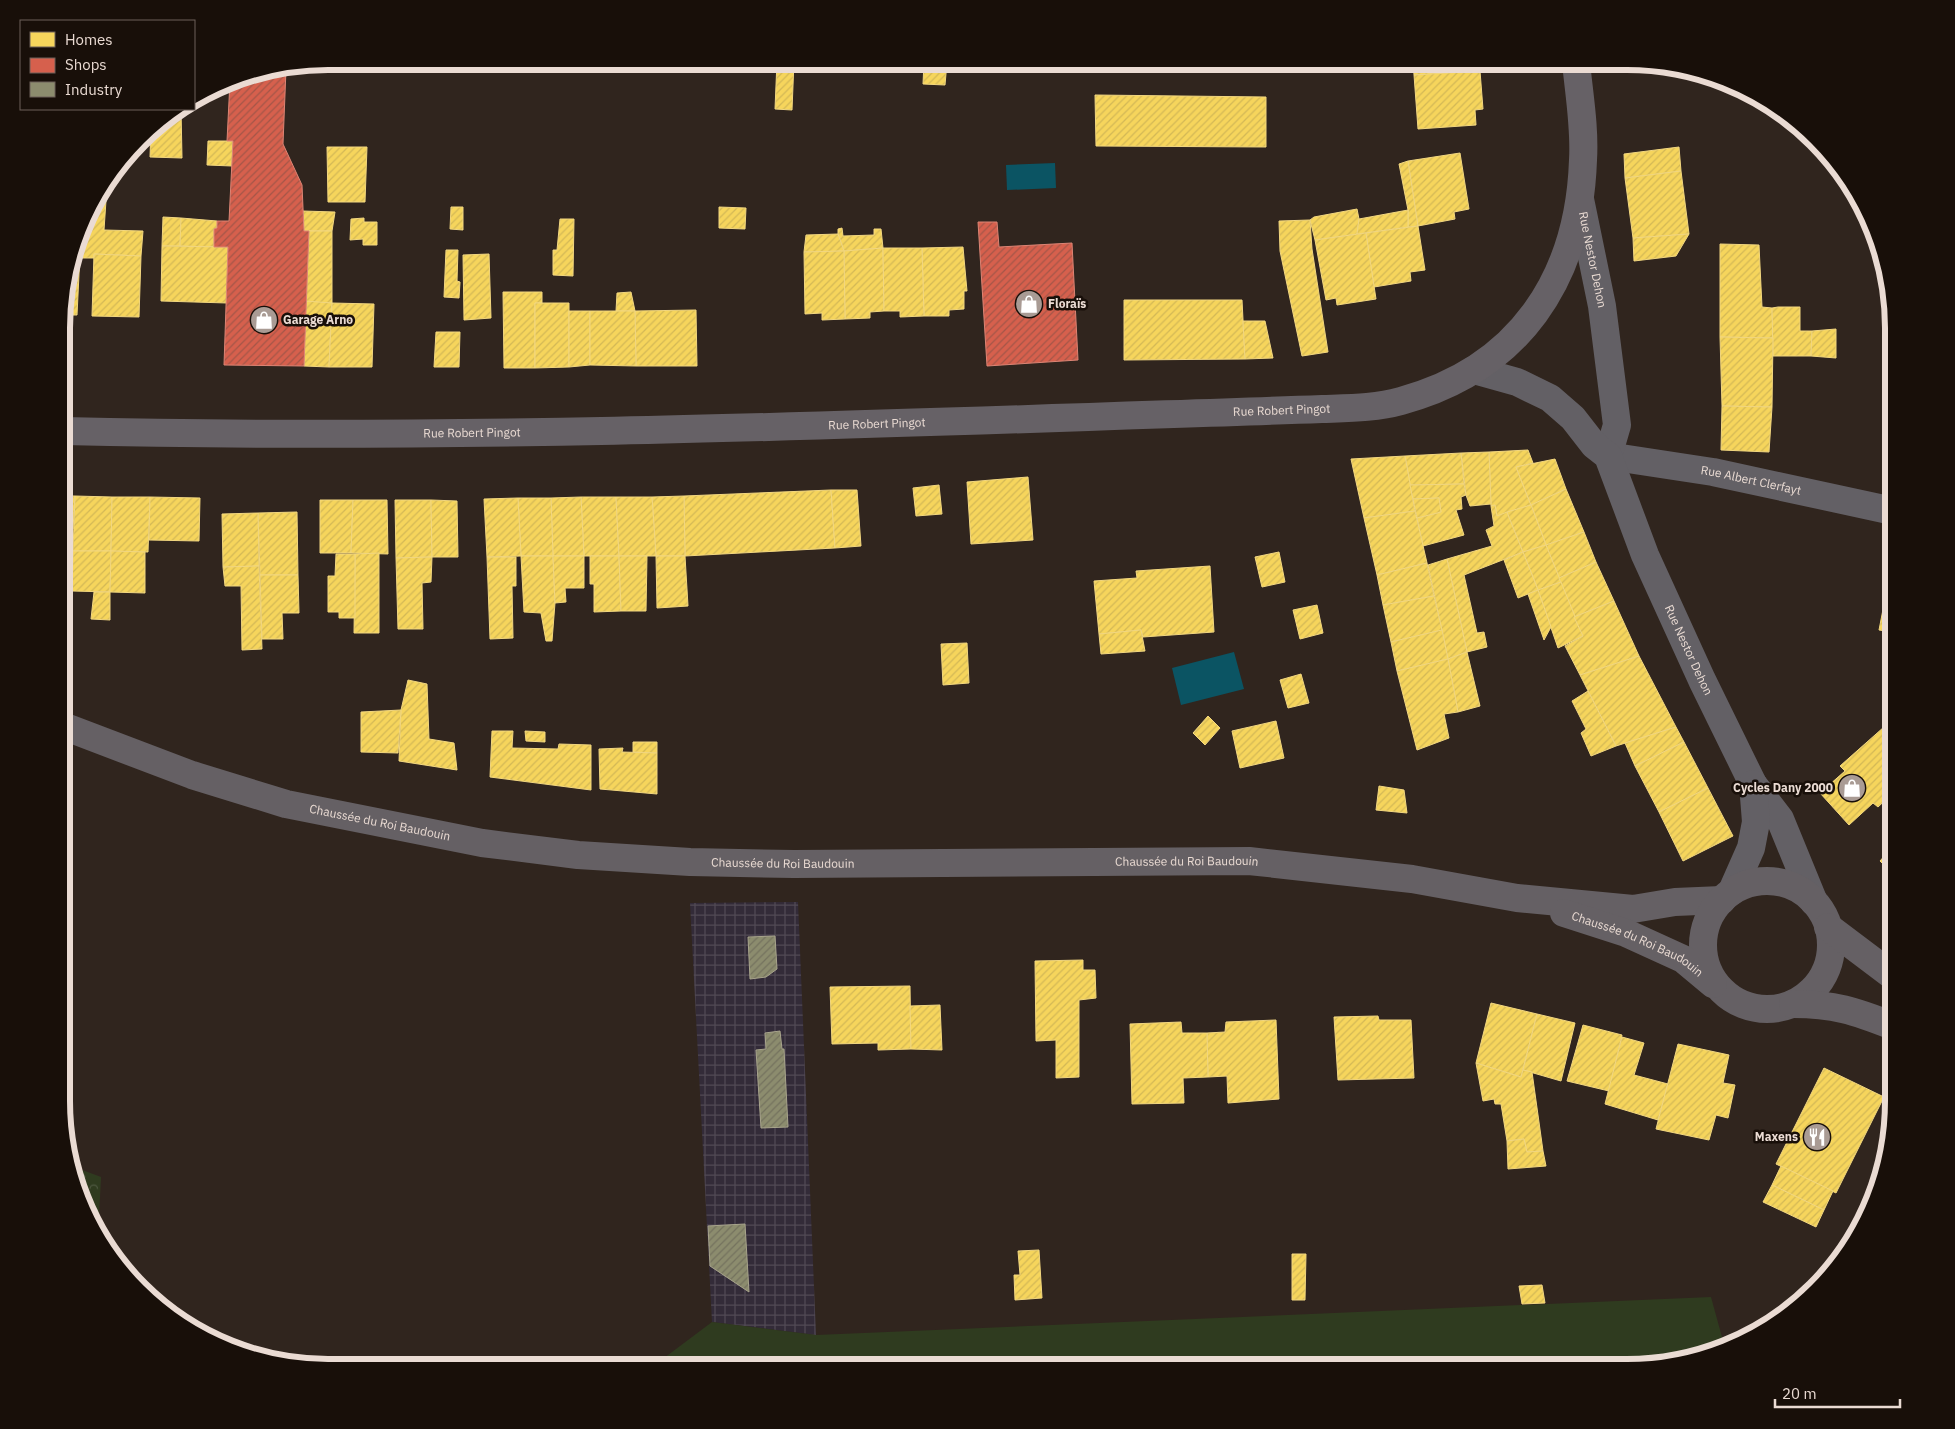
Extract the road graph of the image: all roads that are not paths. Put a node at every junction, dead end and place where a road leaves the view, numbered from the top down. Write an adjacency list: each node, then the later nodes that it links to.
1 (1577, 70): 2 (main road, Rue Nestor Dehon)
2 (1580, 199): 3 (main road, Rue Robert Pingot); 5 (street, Rue Nestor Dehon)
3 (1474, 370): 4 (main road, Rue Robert Pingot); 5 (street, Rue Nestor Dehon)
4 (70, 431)
5 (1608, 456): 6 (street, Rue Albert Clerfayt); 8 (street, Rue Nestor Dehon)
6 (1885, 509)
7 (70, 728): 10 (main road, Chaussée du Roi Baudouin)
8 (1753, 784): 9 (street, Rue Nestor Dehon); 11 (street, Rue Nestor Dehon)
9 (1727, 896): 10 (main road, Chaussée du Roi Baudouin); 11 (main road); 14 (main road)
10 (1517, 898): 14 (main road, Chaussée du Roi Baudouin)
11 (1814, 902): 12 (main road)
12 (1828, 926): 13 (main road); 15 (main road)
13 (1885, 970)
14 (1722, 991): 15 (main road)
15 (1793, 1004): 16 (main road)
16 (1885, 1023)

